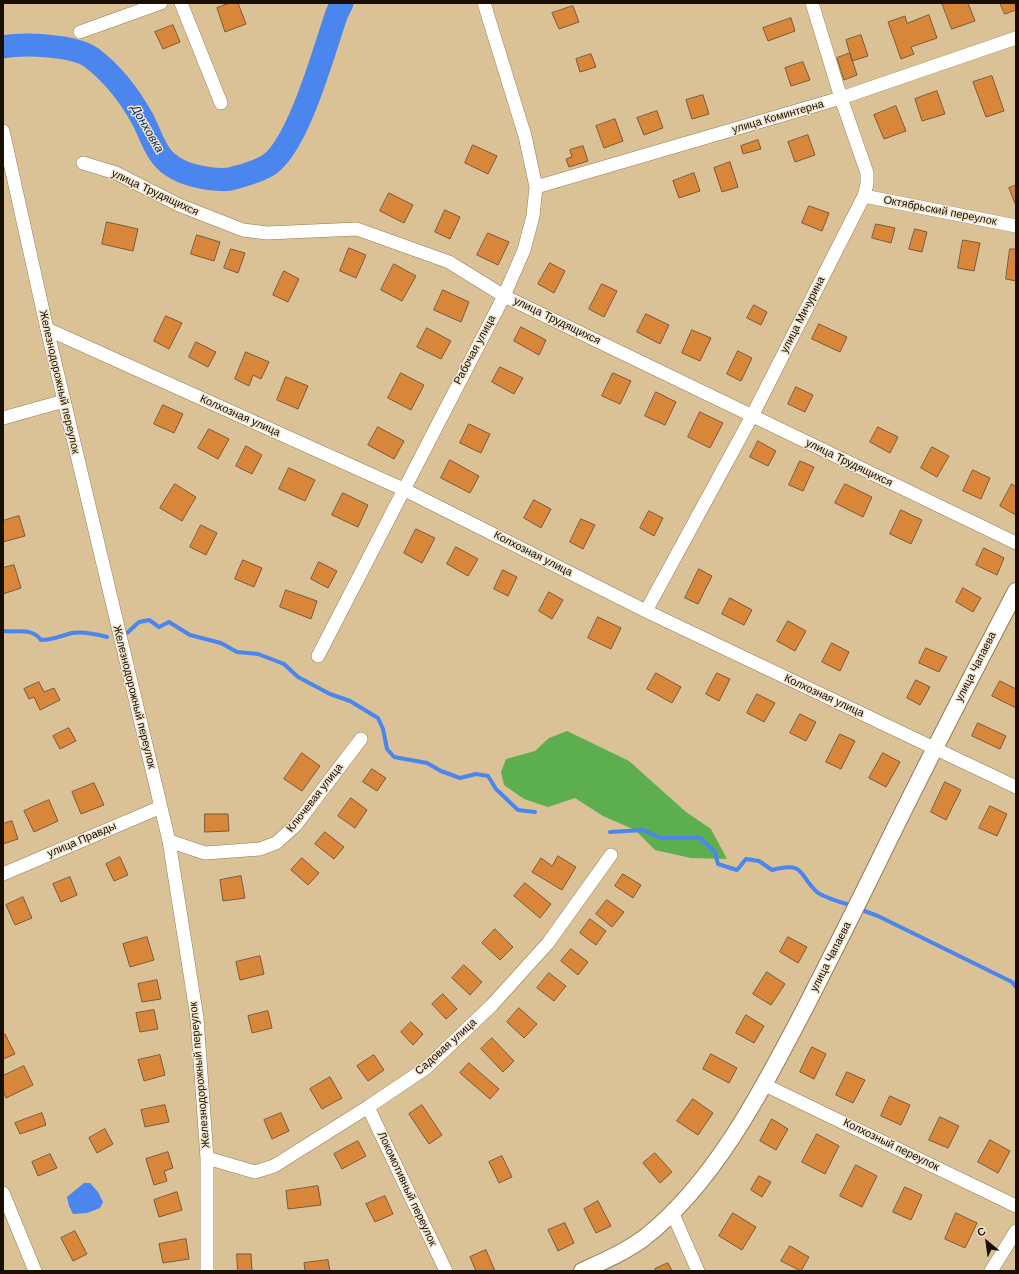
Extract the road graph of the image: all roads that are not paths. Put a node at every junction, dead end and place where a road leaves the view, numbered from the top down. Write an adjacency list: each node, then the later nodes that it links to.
1 (161, 3): 5 (street)
2 (181, 3): 8 (street)
3 (484, 3): 11 (street, Рабочая улица)
4 (812, 3): 7 (street, улица Мичурина)
5 (80, 32)
6 (1016, 38): 7 (street, улица Коминтерна)
7 (841, 98): 11 (street, улица Коминтерна); 12 (street, улица Мичурина)
8 (221, 103)
9 (3, 131): 15 (street, Железнодорожный переулок)
10 (83, 163): 14 (street, улица Трудящихся)
11 (536, 187): 14 (street, Рабочая улица)
12 (864, 196): 13 (street, Октябрьский переулок); 17 (street, улица Мичурина)
13 (1016, 226)
14 (504, 296): 17 (street, улица Трудящихся); 19 (street, Рабочая улица)
15 (47, 329): 16 (street, Железнодорожный переулок); 19 (street, Колхозная улица)
16 (64, 401): 18 (street); 27 (street, Железнодорожный переулок)
17 (752, 416): 20 (street, улица Трудящихся); 22 (street, улица Мичурина)
18 (3, 418)
19 (403, 489): 22 (street, Колхозная улица); 23 (street, Рабочая улица)
20 (1016, 543)
21 (1016, 591): 25 (street, улица Чапаева)
22 (646, 611): 25 (street, Колхозная улица)
23 (318, 656)
24 (361, 738): 28 (street, Ключевая улица)
25 (934, 748): 26 (street, Колхозная улица); 31 (street, улица Чапаева)
26 (1016, 788)
27 (161, 807): 28 (street, Железнодорожный переулок); 30 (street, улица Правды)
28 (168, 841): 33 (street, Железнодорожный переулок)
29 (611, 855): 32 (street, Садовая улица)
30 (3, 874)
31 (765, 1085): 35 (street, Колхозный переулок); 36 (street, улица Чапаева)
32 (368, 1107): 33 (street, Садовая улица); 40 (street, Локомотивный переулок)
33 (207, 1158): 39 (street, Железнодорожный переулок)
34 (3, 1193): 38 (street)
35 (1016, 1206)
36 (672, 1212): 41 (street, улица Чапаева); 42 (street)
37 (1016, 1231): 43 (street)
38 (35, 1271)
39 (207, 1271)
40 (446, 1271)
41 (582, 1271)
42 (698, 1271)
43 (991, 1271)

